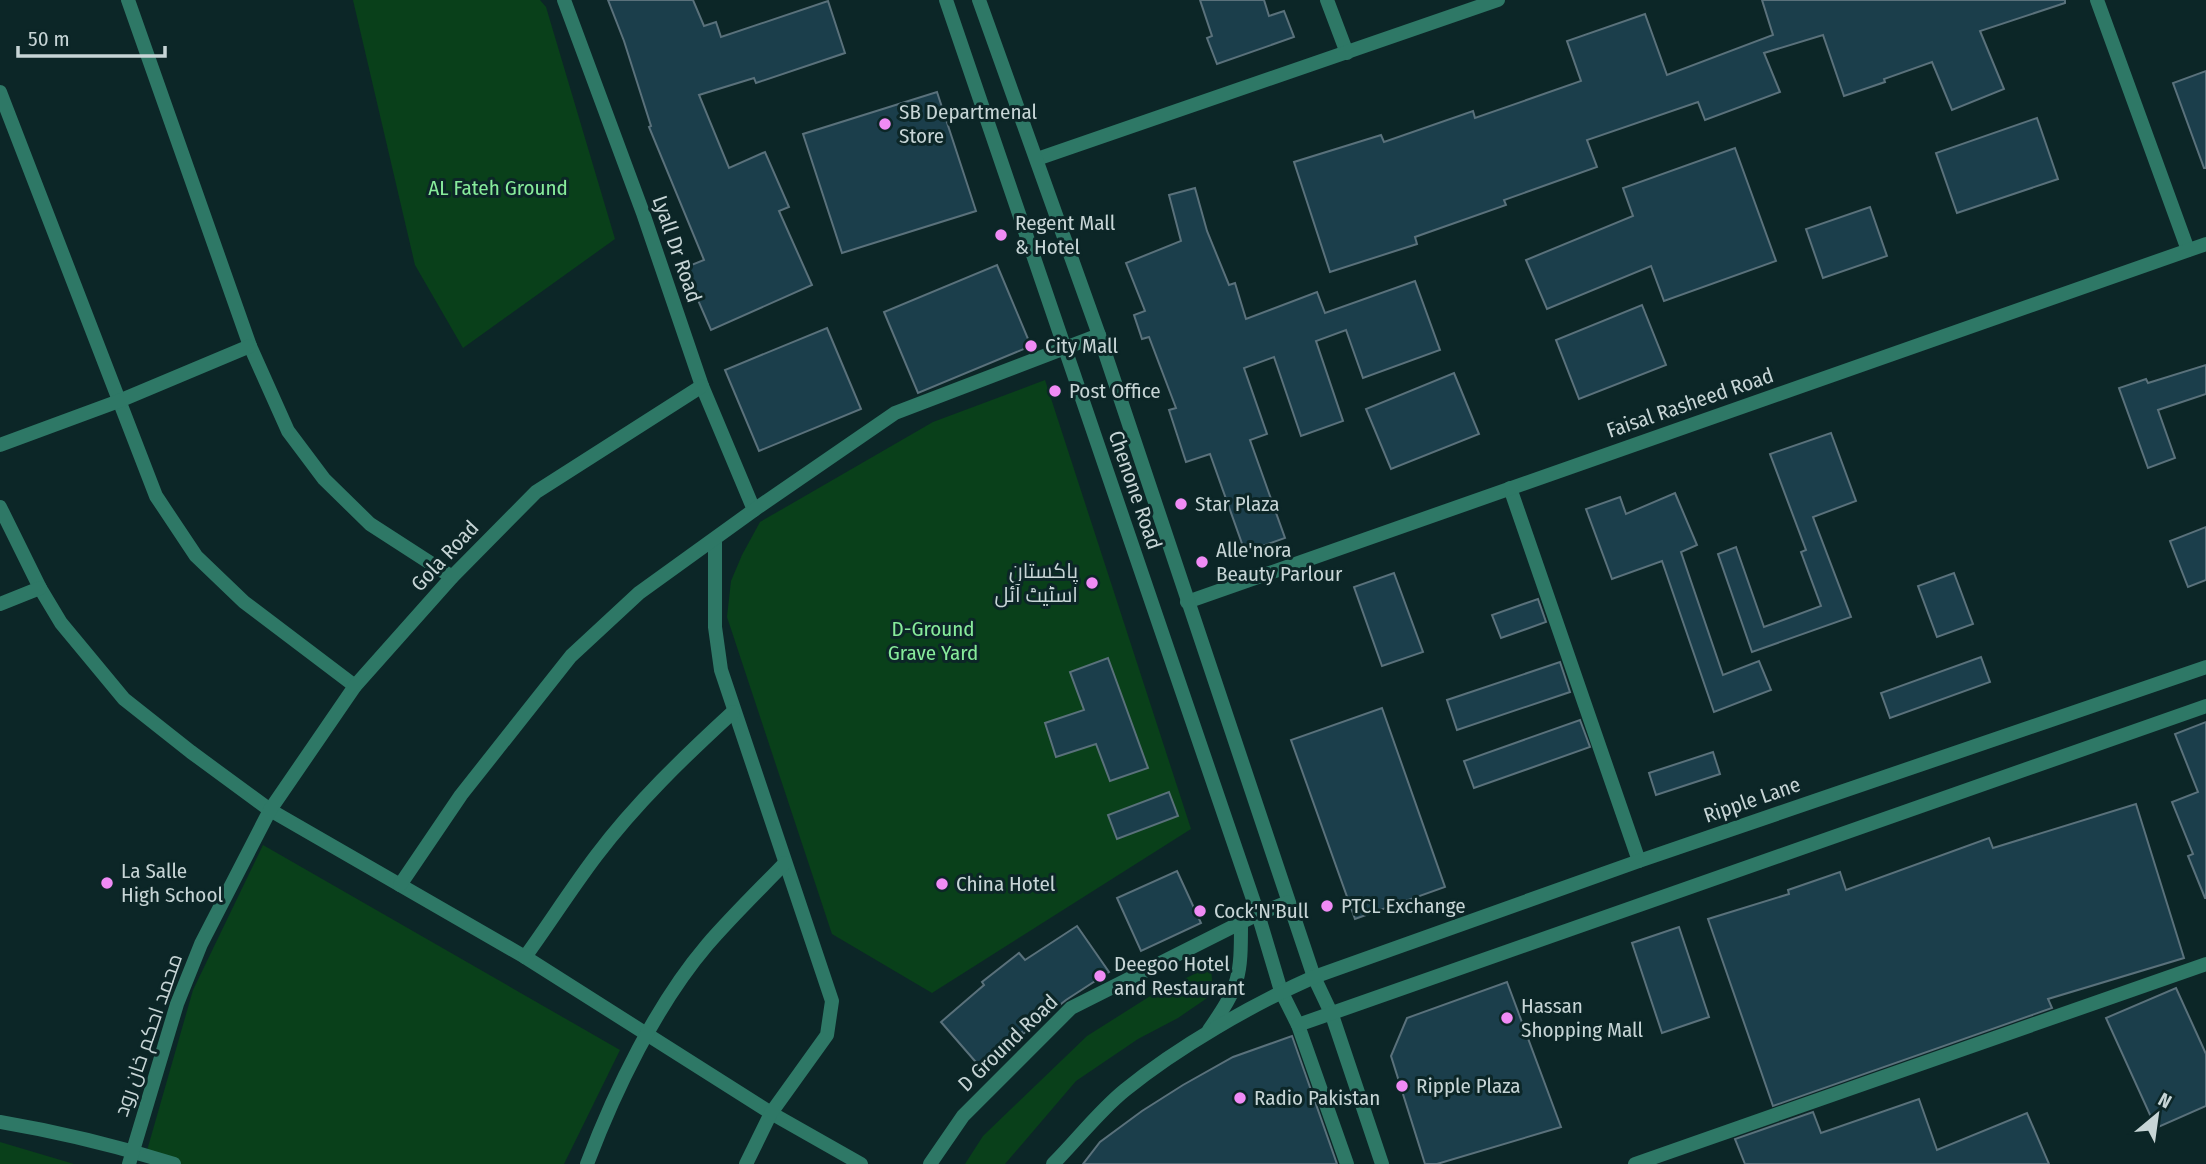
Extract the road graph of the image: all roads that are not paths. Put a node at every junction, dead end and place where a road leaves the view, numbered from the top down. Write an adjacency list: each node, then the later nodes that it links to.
1 (128, 0): 14 (street)
2 (564, 0): 16 (street, Lyall Dr Road)
3 (946, 0): 15 (street, Chenone Road)
4 (979, 0): 10 (street, Chenone Road)
5 (1327, 0): 8 (street)
6 (1498, 0): 8 (street)
7 (2097, 0): 12 (street)
8 (1347, 53): 10 (street)
9 (0, 92): 17 (street)
10 (1037, 159): 13 (street, Chenone Road)
11 (2206, 244): 12 (street, Faisal Rasheed Road)
12 (2188, 250): 19 (street, Faisal Rasheed Road)
13 (1099, 335): 15 (street); 25 (street, Chenone Road)
14 (250, 346): 17 (street); 23 (street)
15 (1065, 348): 21 (street); 36 (street, Chenone Road)
16 (702, 386): 21 (street, Lyall Dr Road); 23 (street, Gola Road)
17 (119, 401): 18 (street); 28 (street)
18 (0, 445)
19 (1510, 488): 25 (street, Faisal Rasheed Road); 32 (street)
20 (0, 507): 24 (street)
21 (754, 510): 22 (street)
22 (715, 539): 30 (street); 34 (street)
23 (452, 577): 28 (street, Gola Road)
24 (40, 588): 26 (street); 31 (street)
25 (1187, 602): 35 (street, Chenone Road)
26 (0, 604)
27 (2206, 667): 32 (street, Ripple Lane)
28 (355, 686): 31 (street, Gola Road)
29 (2206, 706): 42 (street)
30 (733, 712): 33 (street); 38 (street)
31 (270, 810): 34 (street); 48 (street, محمد احكم خان رود)
32 (1639, 860): 40 (street, Ripple Lane)
33 (785, 863): 45 (street); 46 (street)
34 (400, 885): 38 (street)
35 (1288, 902): 36 (street, D Ground Road); 40 (street, Chenone Road)
36 (1258, 914): 37 (street, D Ground Road); 41 (street, Chenone Road)
37 (1241, 923): 44 (street); 53 (street, D Ground Road)
38 (525, 957): 45 (street)
39 (2206, 964): 57 (street)
40 (1314, 977): 41 (street, Ripple Lane); 42 (street, Chenone Road)
41 (1281, 992): 43 (street, Chenone Road); 44 (street, Ripple Lane)
42 (1332, 1015): 43 (street); 56 (street, Chenone Road)
43 (1298, 1025): 55 (street, Chenone Road)
44 (1206, 1034): 54 (street)
45 (647, 1035): 46 (street); 50 (street)
46 (771, 1113): 51 (street); 52 (street)
47 (0, 1122): 48 (street)
48 (130, 1157): 49 (street)
49 (174, 1164)
50 (587, 1164)
51 (746, 1164)
52 (862, 1164)
53 (930, 1164)
54 (1054, 1164)
55 (1347, 1164)
56 (1382, 1164)
57 (1635, 1164)

